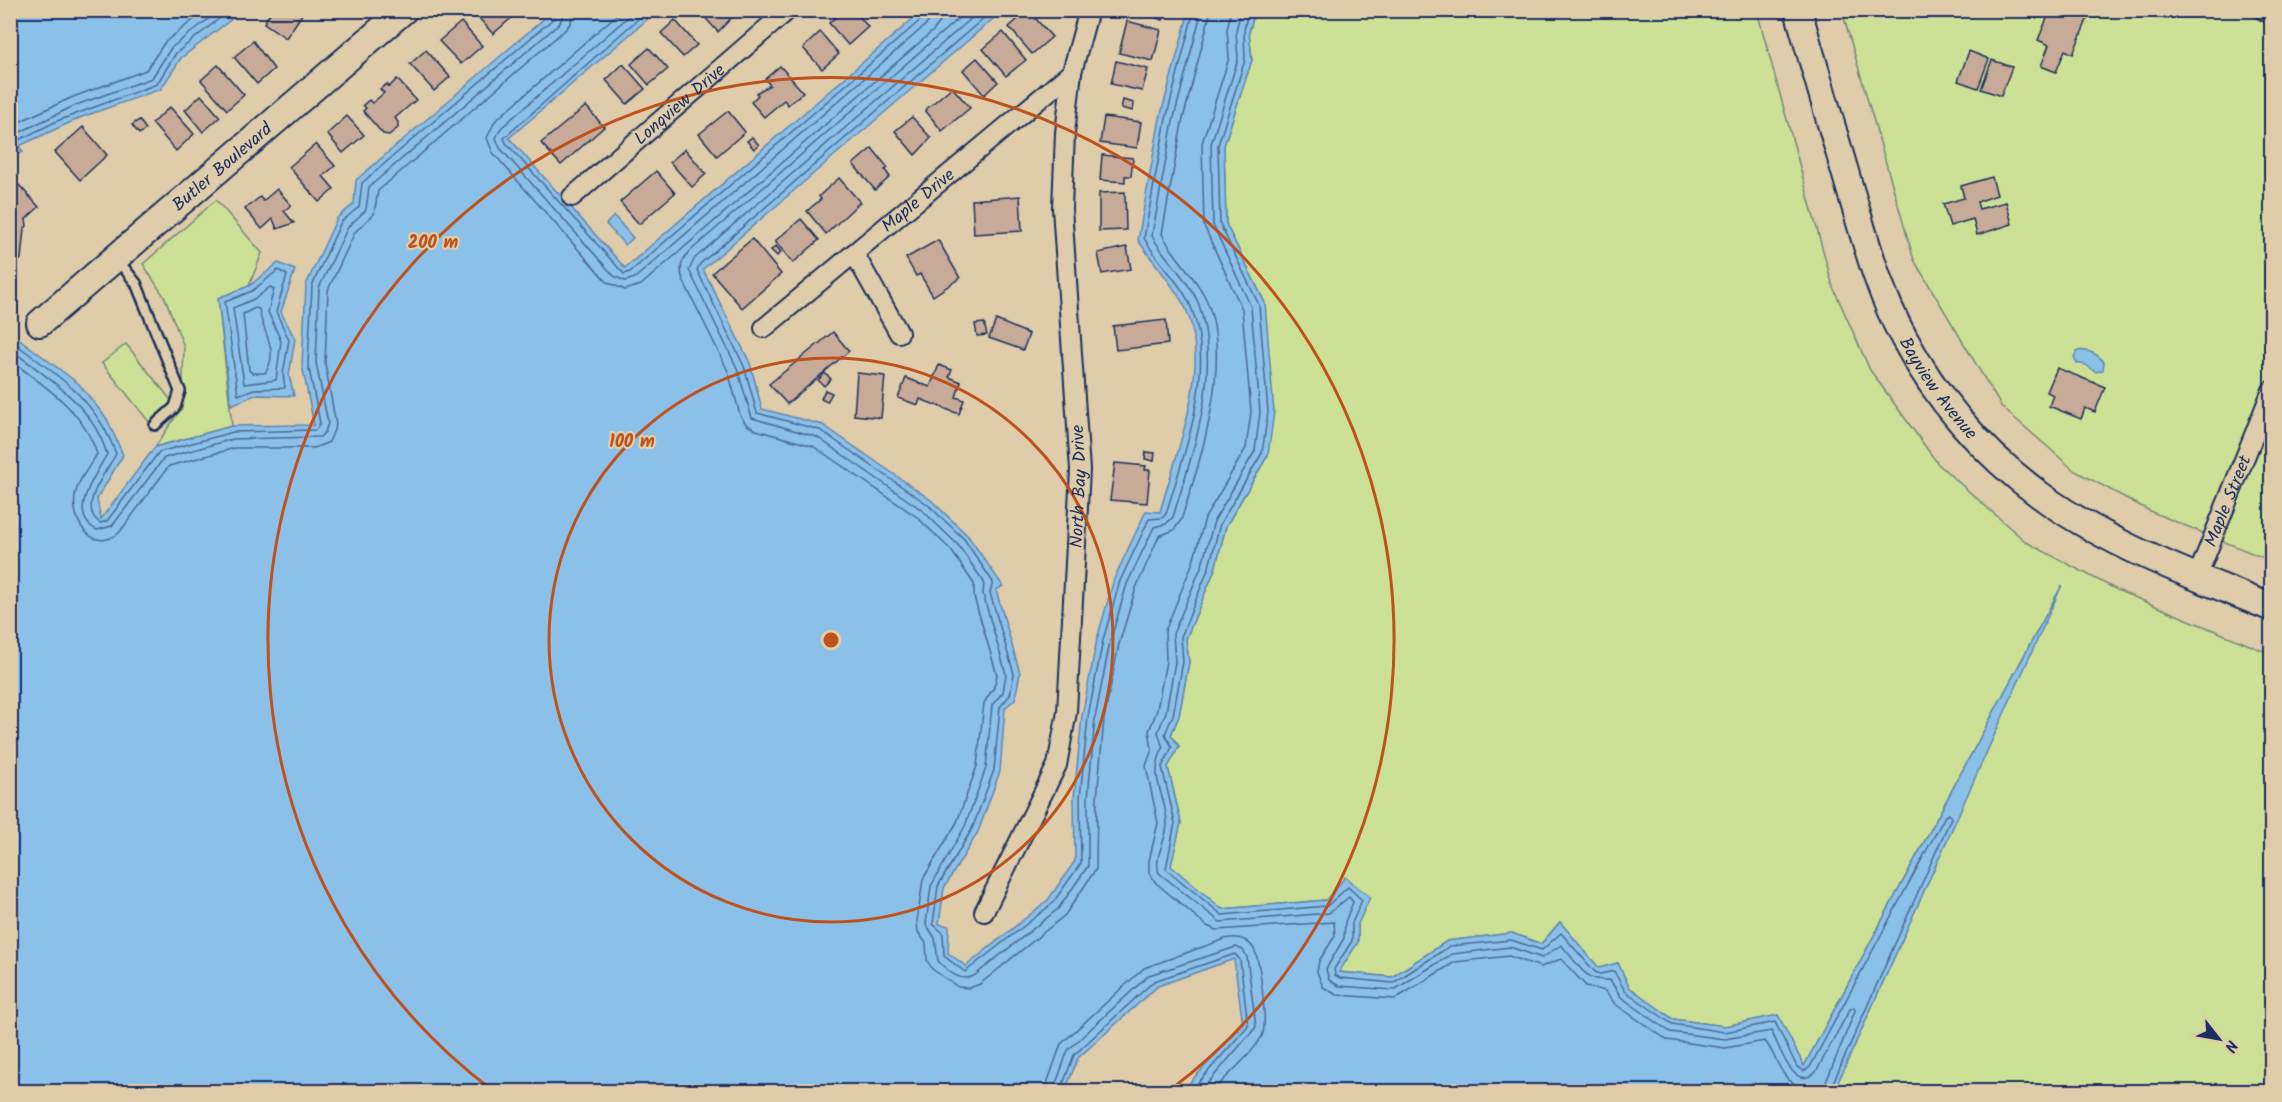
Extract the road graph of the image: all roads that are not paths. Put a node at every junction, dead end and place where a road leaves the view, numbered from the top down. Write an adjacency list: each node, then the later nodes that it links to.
1 (404, 10): 10 (main road, Butler Boulevard)
2 (788, 10): 8 (street, Longview Drive)
3 (1089, 10): 7 (street, North Bay Drive)
4 (1798, 10): 16 (main road, Bayview Avenue)
5 (2264, 10): 6 (street)
6 (2271, 14)
7 (1072, 72): 9 (street, Maple Drive); 18 (street, North Bay Drive)
8 (572, 197)
9 (854, 253): 12 (street, Maple Drive); 13 (street)
10 (116, 258): 11 (main road, Butler Boulevard); 15 (lane)
11 (40, 323)
12 (764, 328)
13 (899, 333)
14 (2271, 390): 16 (street, Maple Street)
15 (154, 425)
16 (2197, 577): 17 (main road, Bayview Avenue)
17 (2271, 608)
18 (984, 912)

